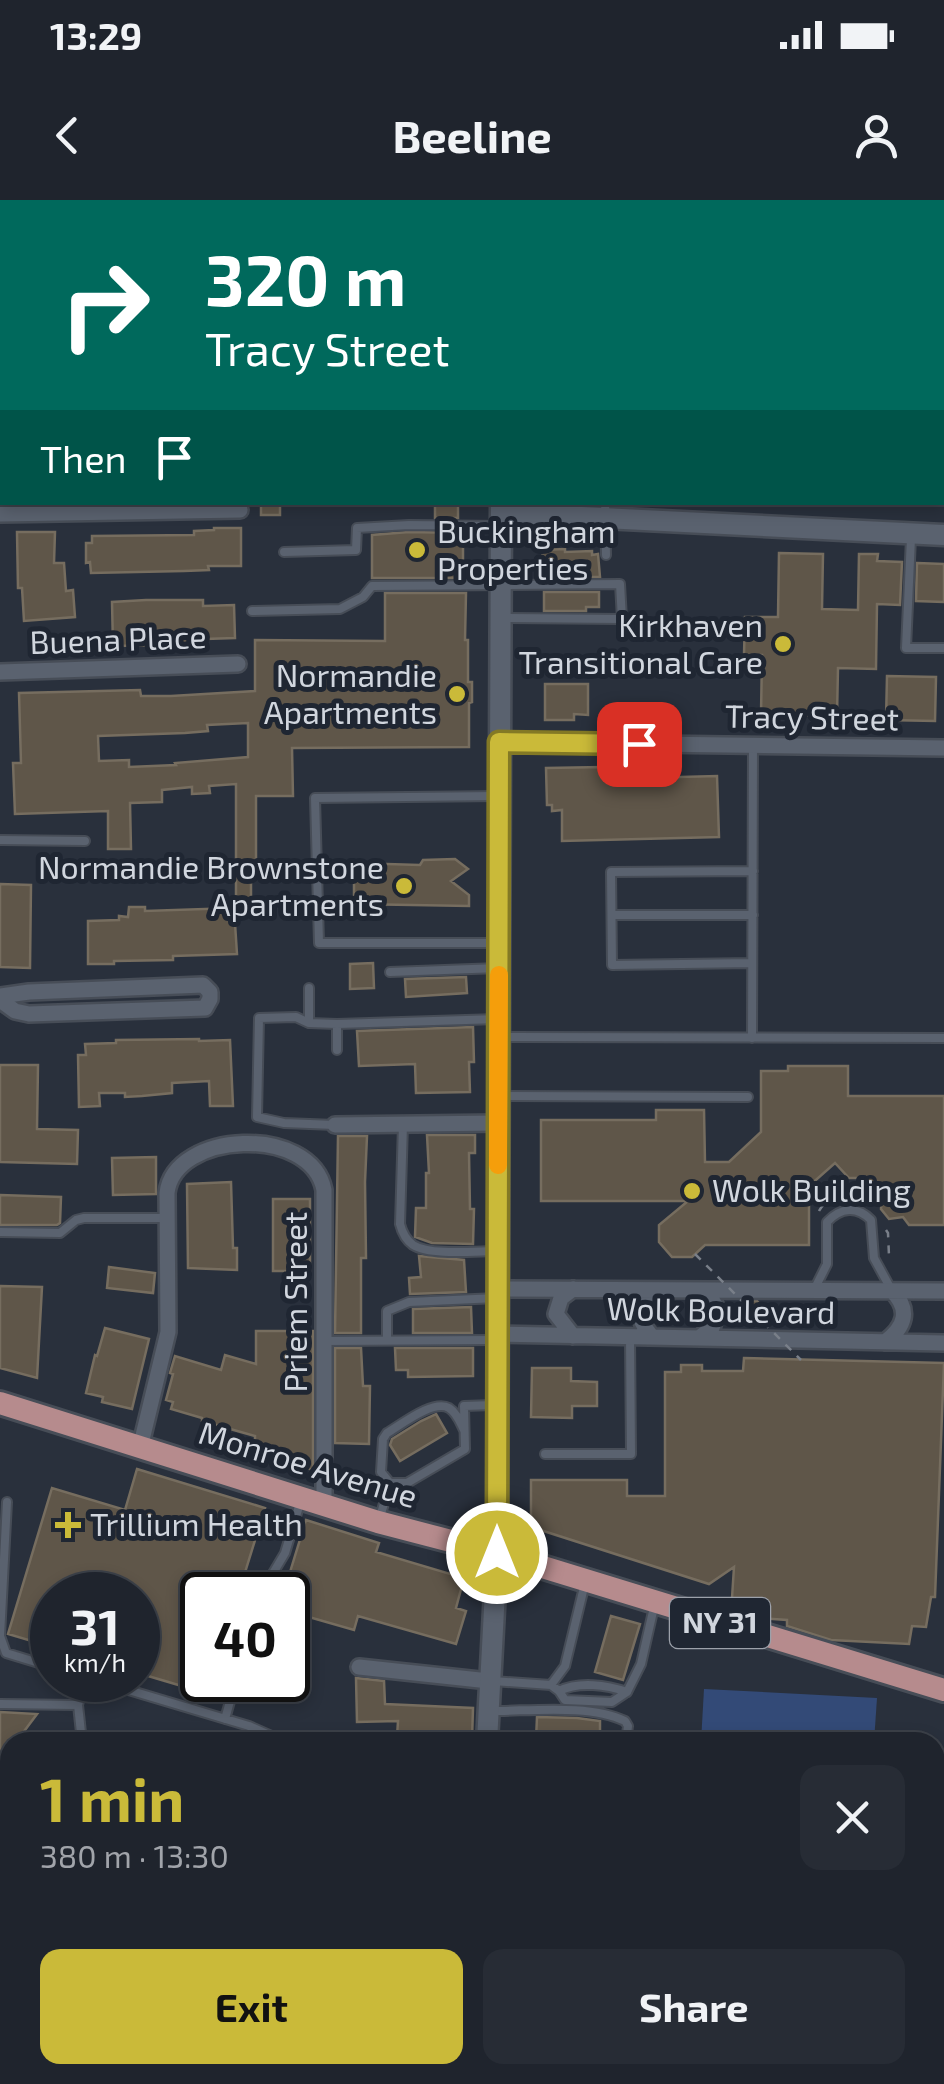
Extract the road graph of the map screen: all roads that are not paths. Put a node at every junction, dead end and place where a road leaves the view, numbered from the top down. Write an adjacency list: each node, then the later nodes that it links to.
1 (240, 510): 4 (street)
2 (605, 510): 3 (street); 5 (street); 9 (lane)
3 (662, 512): 6 (street)
4 (0, 514)
5 (501, 514): 8 (lane); 10 (street)
6 (911, 533): 7 (street); 13 (lane)
7 (944, 535)
8 (284, 552)
9 (606, 555)
10 (501, 584): 11 (lane); 12 (street); 12 (lane)
11 (252, 611)
12 (500, 618): 16 (street)
13 (944, 648)
14 (238, 664): 15 (street, Buena Place)
15 (0, 672)
16 (499, 742): 17 (street, Tracy Street); 19 (street)
17 (753, 745): 18 (street, Tracy Street); 22 (lane)
18 (938, 748)
19 (499, 796): 25 (street); 25 (lane)
20 (0, 840): 21 (lane)
21 (85, 841)
22 (753, 871): 23 (lane); 24 (lane)
23 (612, 916): 24 (lane); 26 (lane)
24 (753, 916): 26 (lane)
25 (499, 943): 27 (street)
26 (752, 963): 36 (lane)
27 (499, 968): 28 (lane); 35 (street)
28 (390, 972)
29 (114, 988): 31 (street); 32 (street); 32 (street)
30 (309, 988): 33 (lane)
31 (0, 998): 32 (street)
32 (114, 1012)
33 (309, 1023): 34 (lane); 43 (lane)
34 (337, 1024): 35 (lane); 38 (lane)
35 (498, 1028): 36 (lane); 39 (street)
36 (752, 1038): 37 (lane)
37 (944, 1038)
38 (338, 1050)
39 (498, 1096): 40 (lane); 42 (street)
40 (748, 1097)
41 (403, 1124): 42 (street); 43 (street); 46 (lane)
42 (498, 1124): 46 (street)
43 (335, 1125)
44 (168, 1218): 45 (lane); 60 (street, Priem Street); 66 (street)
45 (0, 1232)
46 (498, 1252): 53 (street)
47 (573, 1290): 48 (street, Wolk Boulevard); 53 (street, Wolk Boulevard); 54 (street)
48 (654, 1290): 49 (street, Wolk Boulevard); 57 (street)
49 (706, 1290): 50 (street, Wolk Boulevard); 58 (street)
50 (814, 1290): 51 (street, Wolk Boulevard); 51 (lane)
51 (892, 1290): 52 (street, Wolk Boulevard); 61 (street)
52 (944, 1291)
53 (498, 1294): 55 (street); 59 (lane)
54 (574, 1336): 55 (street, Wolk Boulevard); 56 (street, Wolk Boulevard)
55 (498, 1337): 59 (lane); 64 (street)
56 (630, 1337): 57 (street, Wolk Boulevard); 67 (lane)
57 (652, 1338): 58 (street, Wolk Boulevard)
58 (699, 1338): 61 (street, Wolk Boulevard)
59 (387, 1339): 60 (lane)
60 (324, 1340): 70 (street, Priem Street)
61 (884, 1342): 62 (street, Wolk Boulevard)
62 (944, 1343)
63 (0, 1403): 66 (main road, Monroe Avenue / NY 31)
64 (498, 1405): 65 (lane); 72 (street)
65 (464, 1430): 68 (lane); 68 (lane)
66 (140, 1448): 70 (main road, Monroe Avenue / NY 31)
67 (546, 1454)
68 (390, 1483): 71 (lane)
69 (8, 1502): 76 (lane)
70 (312, 1502): 71 (main road, Monroe Avenue / NY 31); 73 (lane)
71 (378, 1522): 72 (main road, Monroe Avenue / NY 31)
72 (497, 1553): 74 (main road, Monroe Avenue / NY 31); 78 (street)
73 (274, 1572)
74 (585, 1582): 75 (main road, Monroe Avenue / NY 31); 79 (lane)
75 (655, 1603): 80 (main road, Monroe Avenue / NY 31); 81 (lane)
76 (30, 1660)
77 (359, 1667): 78 (street)
78 (489, 1681): 79 (lane); 87 (street)
79 (555, 1688): 81 (lane); 81 (lane)
80 (944, 1690)
81 (627, 1692)
82 (160, 1700): 88 (lane)
83 (79, 1702): 86 (lane)
84 (230, 1702): 88 (lane)
85 (0, 1704): 86 (lane)
86 (78, 1705): 89 (lane)
87 (488, 1710): 91 (street); 92 (lane)
88 (225, 1719): 90 (lane)
89 (81, 1732)
90 (262, 1732)
91 (487, 1732)
92 (627, 1732)

